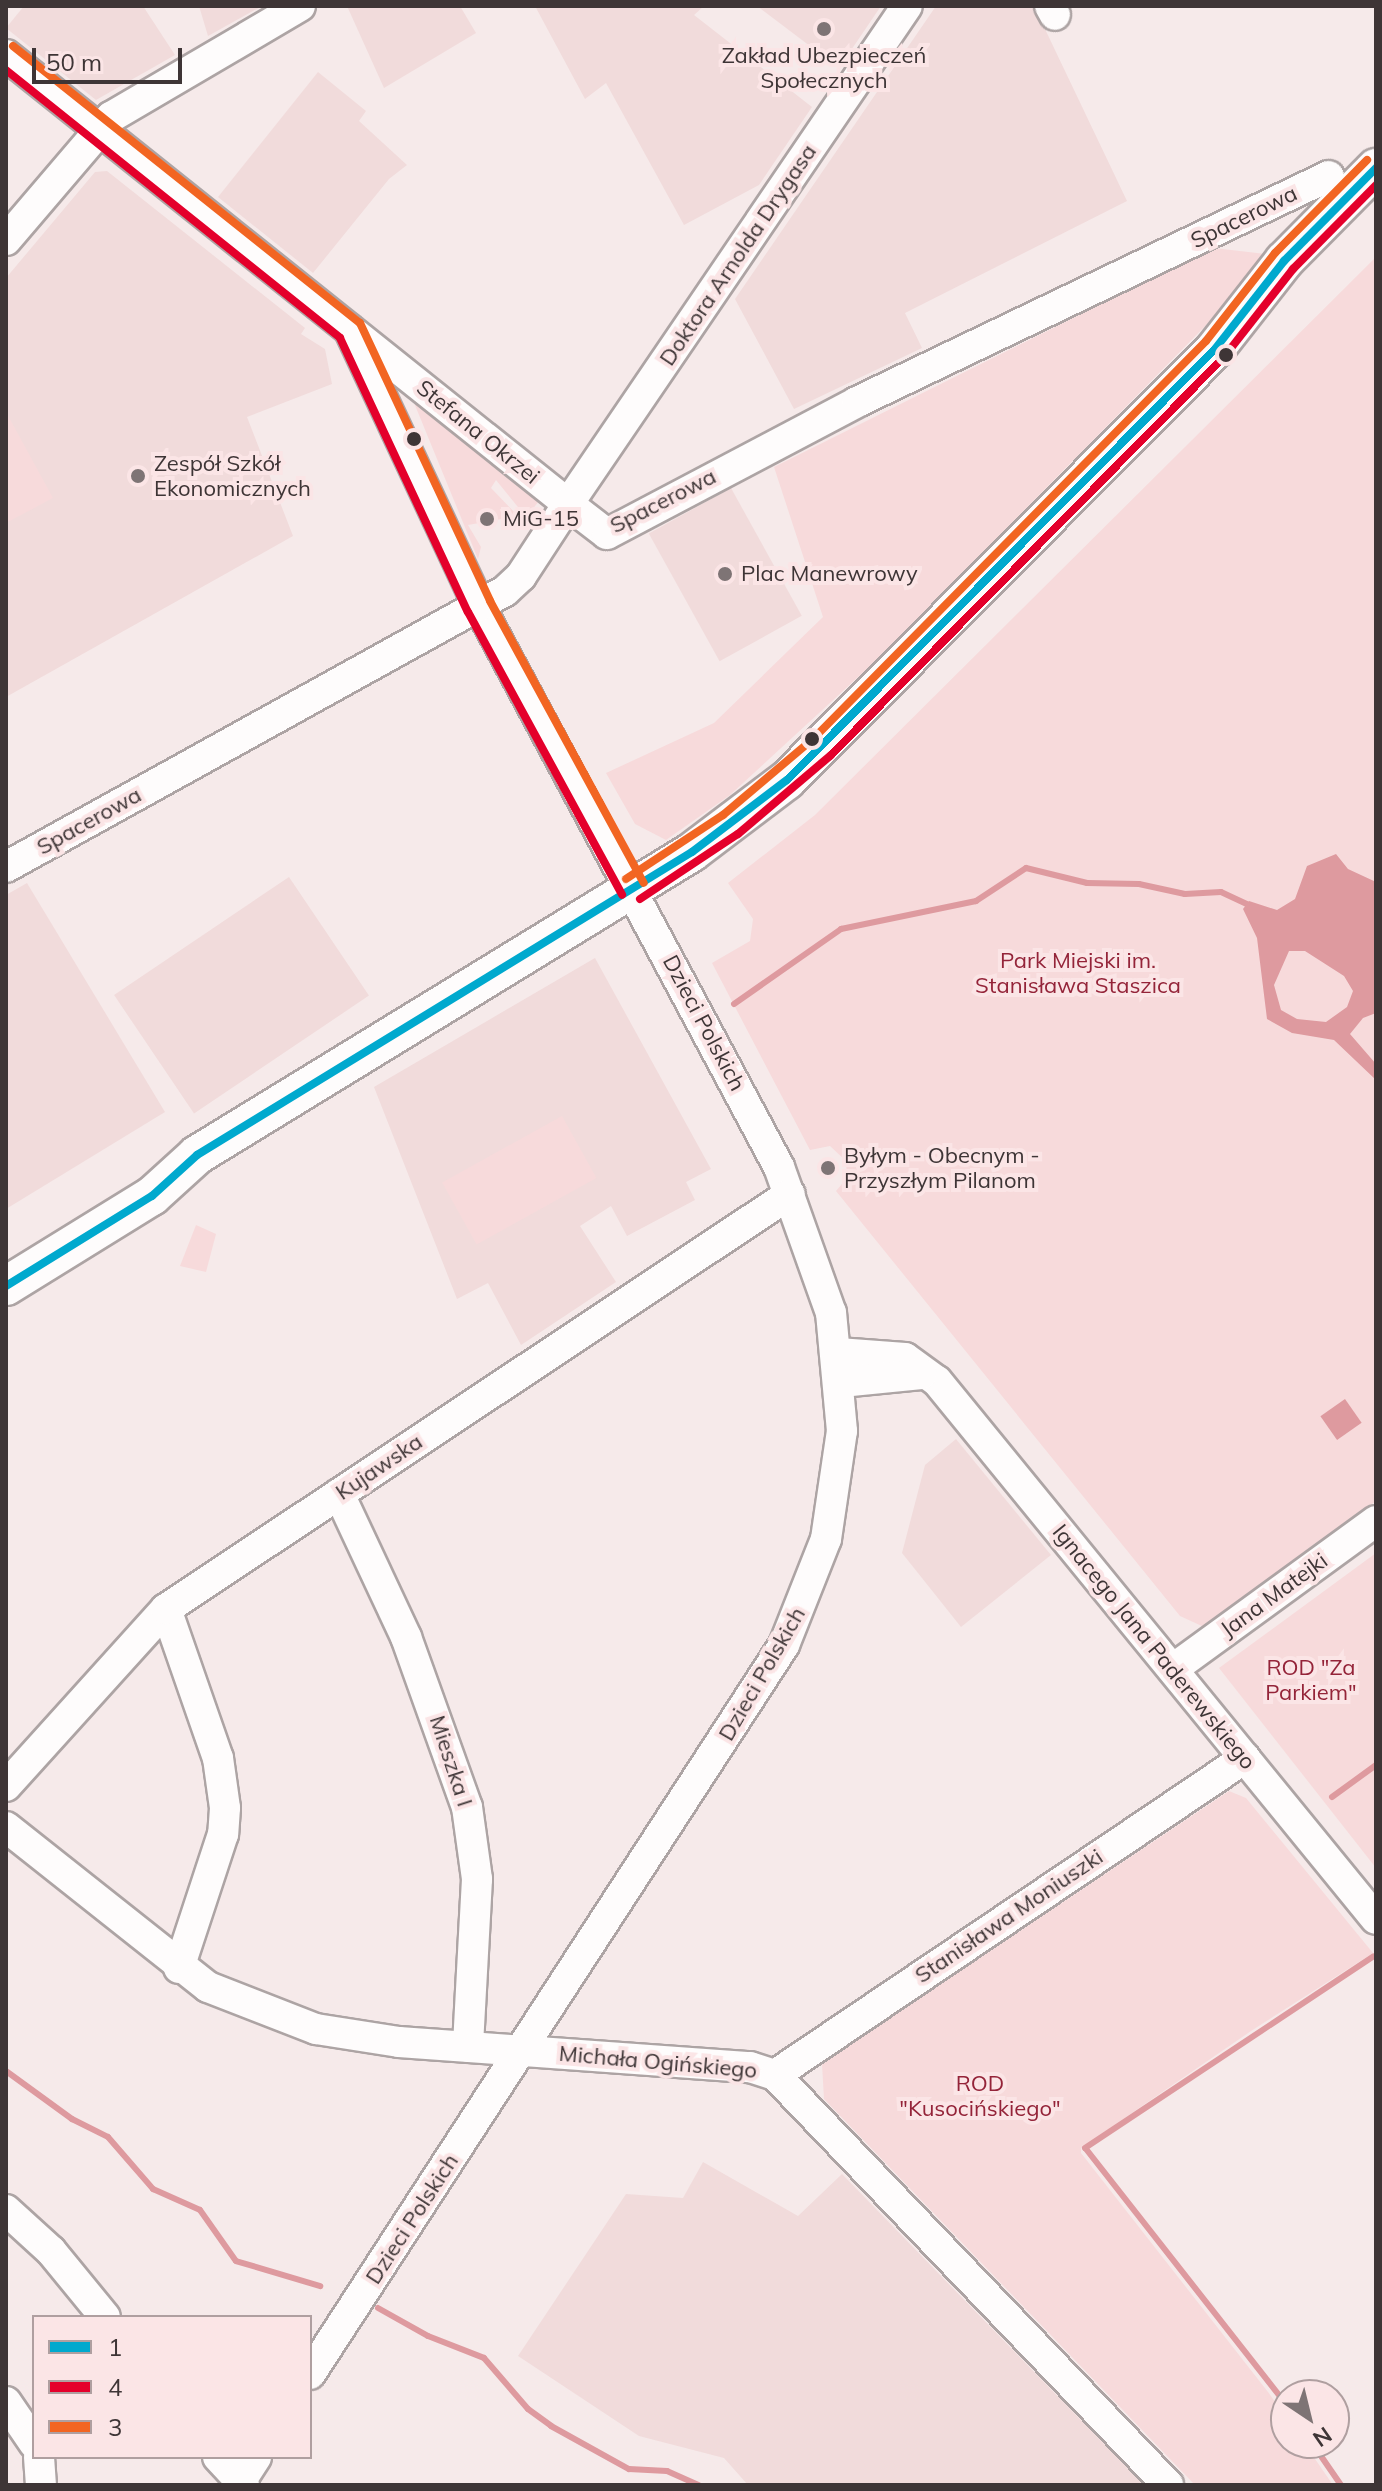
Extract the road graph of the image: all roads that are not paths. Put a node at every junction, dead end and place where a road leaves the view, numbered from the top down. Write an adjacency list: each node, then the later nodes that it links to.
1 (300, 6): 4 (street)
2 (907, 6): 11 (street, Doktora Arnolda Drygasa)
3 (6, 55): 4 (street, Stefana Okrzei)
4 (98, 129): 8 (street); 9 (street, Stefana Okrzei)
5 (1376, 168): 10 (main road)
6 (1329, 176): 11 (street, Spacerowa)
7 (1376, 206): 10 (main road)
8 (6, 240)
9 (350, 330): 11 (street, Stefana Okrzei); 12 (street, Stefana Okrzei)
10 (1215, 349): 14 (main road)
11 (568, 504): 12 (street, Spacerowa)
12 (479, 606): 13 (street, Spacerowa); 14 (street, Dzieci Polskich)
13 (6, 867)
14 (633, 889): 15 (main road); 16 (street, Dzieci Polskich)
15 (197, 1155): 17 (main road); 18 (main road)
16 (790, 1194): 19 (street, Dzieci Polskich); 20 (street, Kujawska)
17 (6, 1258)
18 (6, 1286)
19 (840, 1368): 23 (street, Ignacego Jana Paderewskiego); 29 (street, Dzieci Polskich)
20 (339, 1494): 22 (street, Kujawska); 30 (street, Mieszka I)
21 (1376, 1521): 23 (street, Jana Matejki)
22 (166, 1609): 25 (street, Kujawska); 28 (street)
23 (1173, 1669): 24 (street, Ignacego Jana Paderewskiego)
24 (1245, 1758): 27 (street, Ignacego Jana Paderewskiego); 33 (street, Stanisława Moniuszki)
25 (6, 1786)
26 (6, 1827): 28 (street, Michała Ogińskiego)
27 (1376, 1919)
28 (179, 1968): 30 (street, Michała Ogińskiego)
29 (543, 2017): 31 (street, Dzieci Polskich); 32 (street)
30 (468, 2047): 31 (street, Michała Ogińskiego); 34 (street)
31 (522, 2050): 32 (street, Michała Ogińskiego); 34 (street, Dzieci Polskich)
32 (571, 2054): 33 (street, Michała Ogińskiego)
33 (775, 2075): 44 (street, Michała Ogińskiego)
34 (495, 2092): 37 (street, Dzieci Polskich)
35 (6, 2210): 36 (street)
36 (103, 2315)
37 (312, 2371)
38 (6, 2402): 39 (street)
39 (32, 2440)
40 (39, 2459): 43 (street)
41 (221, 2459): 42 (street)
42 (244, 2477)
43 (41, 2485)
44 (1168, 2485)

